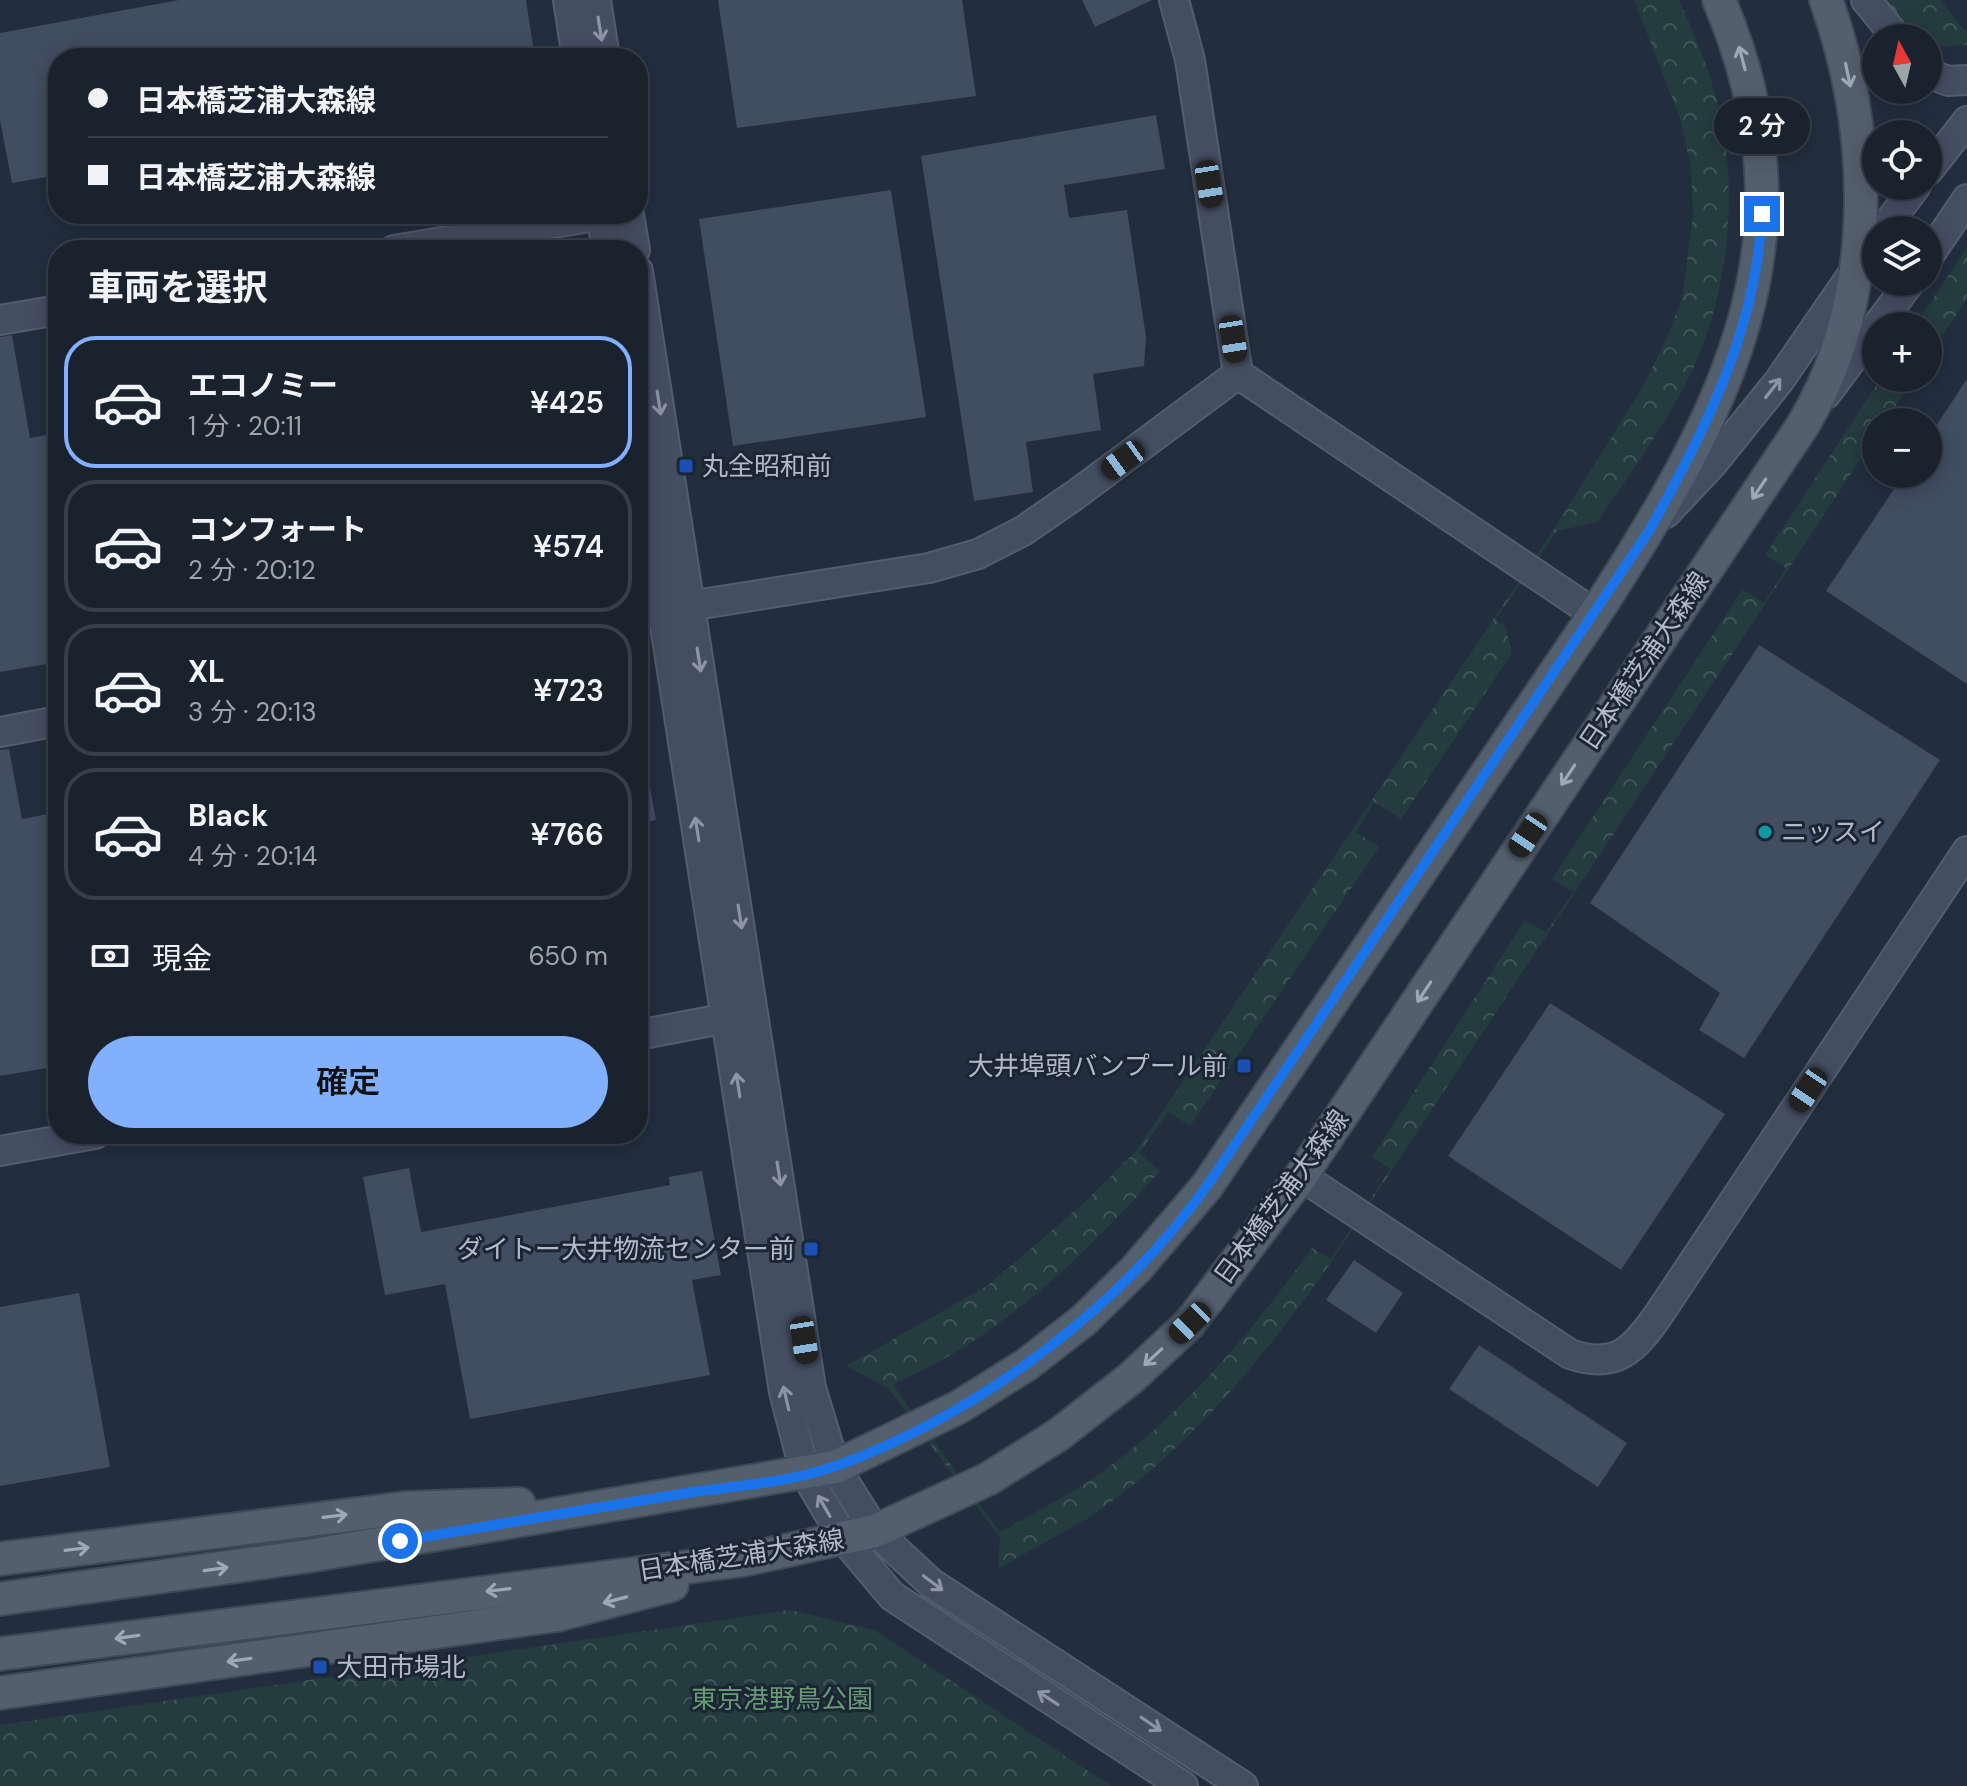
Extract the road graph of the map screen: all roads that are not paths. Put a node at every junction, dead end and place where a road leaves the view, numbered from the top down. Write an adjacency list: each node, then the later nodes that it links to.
1 (568, 0): 8 (street)
2 (596, 0): 9 (street, one-way to 9)
3 (1174, 0): 26 (street)
4 (1719, 0): 28 (main road, one-way to 4)
5 (1826, 0): 19 (main road, 日本橋芝浦大森線, one-way to 19)
6 (1866, 0): 7 (street)
7 (1886, 24)
8 (575, 48)
9 (603, 48)
10 (1942, 79): 11 (street)
11 (1967, 80)
12 (1967, 121): 13 (street)
13 (1942, 153)
14 (1967, 199): 16 (street)
15 (550, 224): 17 (street)
16 (1942, 236)
17 (454, 240)
18 (1862, 260): 19 (street)
19 (1854, 271): 27 (main road, 日本橋芝浦大森線); 28 (street, one-way to 19)
20 (1899, 296): 22 (street)
21 (48, 312): 23 (street)
22 (1887, 312)
23 (0, 320)
24 (648, 335): 30 (street, one-way to 30)
25 (1862, 345): 27 (street)
26 (1238, 374): 30 (street); 32 (street)
27 (1803, 425): 40 (main road, 日本橋芝浦大森線, one-way to 40)
28 (1649, 531): 32 (main road)
29 (648, 585): 31 (street)
30 (690, 606): 31 (street); 41 (street, one-way to 41)
31 (650, 612): 36 (street, one-way to 31)
32 (1595, 614): 41 (main road)
33 (48, 723): 34 (street)
34 (0, 732)
35 (1967, 851): 40 (street)
36 (727, 1018): 37 (street); 41 (street, one-way to 36)
37 (648, 1033)
38 (48, 1142): 39 (street)
39 (0, 1151)
40 (1301, 1176): 43 (main road, 日本橋芝浦大森線, one-way to 43)
41 (820, 1470): 42 (main road); 43 (street); 44 (street, one-way to 41)
42 (646, 1499): 45 (main road, one-way to 42); 47 (main road, one-way to 42)
43 (875, 1531): 44 (main road, 日本橋芝浦大森線); 51 (street, one-way to 51)
44 (844, 1539): 46 (main road, 日本橋芝浦大森線); 50 (street, one-way to 44)
45 (0, 1559)
46 (743, 1560): 48 (main road, 日本橋芝浦大森線, one-way to 48); 49 (main road, one-way to 49)
47 (0, 1599)
48 (0, 1654)
49 (0, 1693)
50 (1183, 1786)
51 (1243, 1786)

